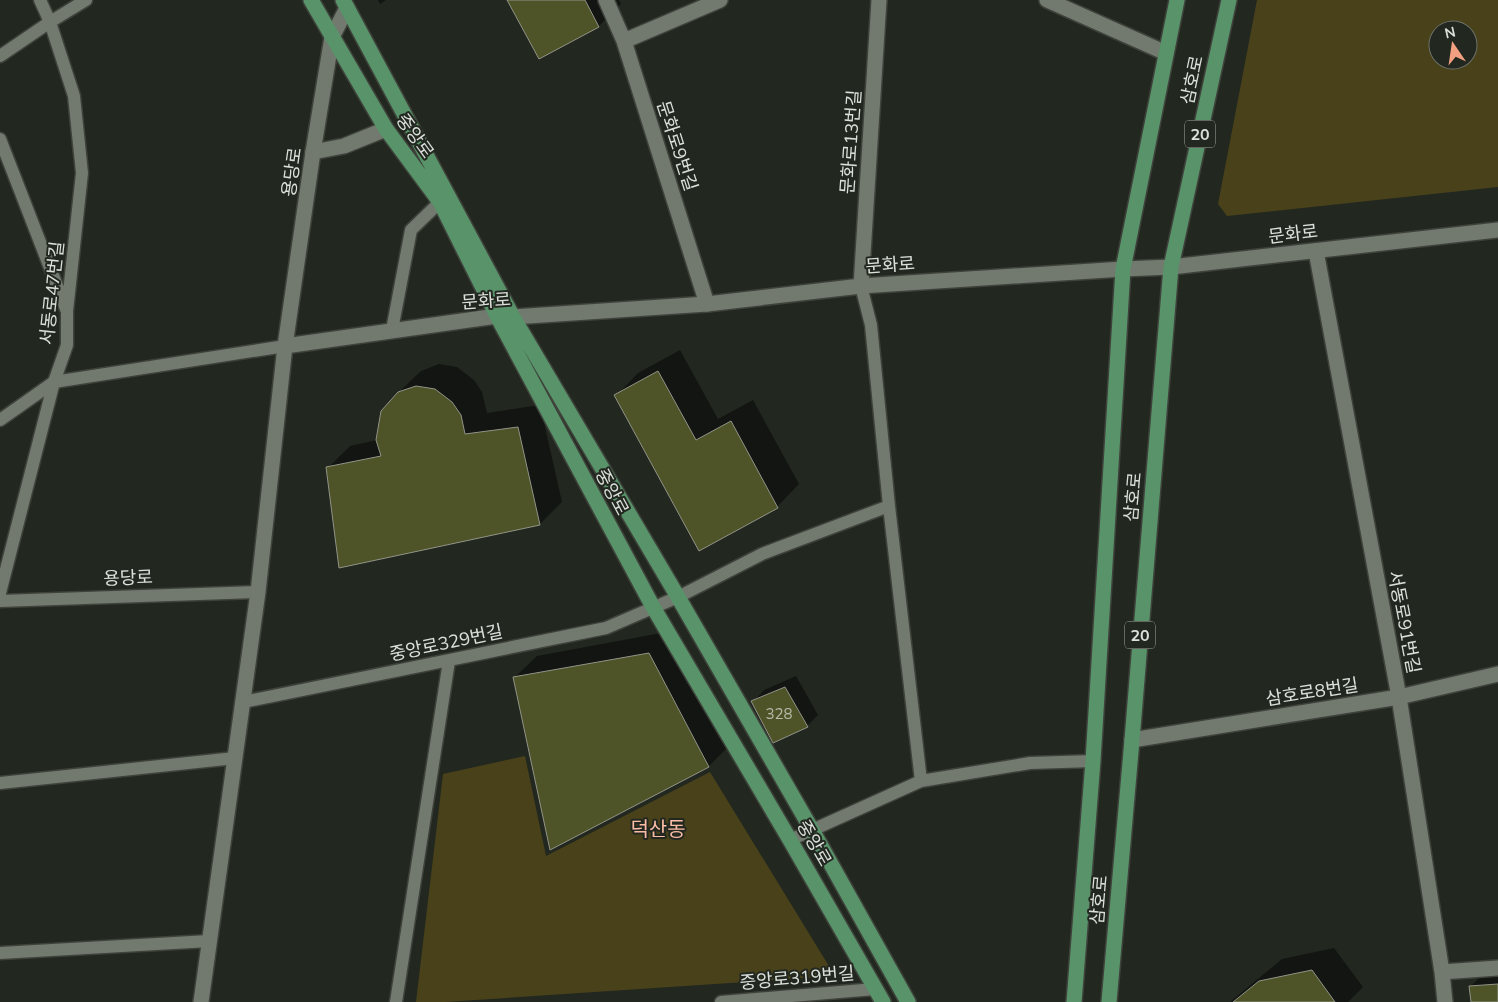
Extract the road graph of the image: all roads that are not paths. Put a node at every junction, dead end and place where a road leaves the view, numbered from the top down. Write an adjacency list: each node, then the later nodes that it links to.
1 (40, 0): 11 (lane, 서동로47번길)
2 (86, 0): 11 (lane)
3 (311, 0): 12 (main road, 중앙로)
4 (606, 0): 13 (street, 문화로9번길)
5 (720, 0): 13 (street)
6 (879, 0): 24 (street, 문화로13번길)
7 (1047, 0): 14 (street)
8 (1178, 0): 14 (main road, 삼호로)
9 (1229, 0): 22 (main road, 삼호로 / 20)
10 (345, 4): 12 (street, 용당로); 28 (main road, 중앙로)
11 (50, 22): 15 (lane); 26 (lane, 서동로47번길)
12 (332, 37): 16 (main road, 중앙로); 18 (street, 용당로)
13 (624, 42): 25 (street, 문화로9번길)
14 (1166, 52): 23 (main road, 삼호로)
15 (0, 56)
16 (386, 129): 18 (street); 19 (main road, 중앙로)
17 (0, 139): 26 (lane)
18 (314, 152): 30 (street, 용당로)
19 (440, 202): 27 (main road, 중앙로); 29 (lane)
20 (1498, 230): 21 (street, 문화로)
21 (1316, 250): 22 (street, 문화로); 41 (street, 서동로91번길)
22 (1171, 267): 23 (street, 문화로); 43 (main road, 삼호로 / 20)
23 (1123, 269): 24 (street, 문화로); 45 (main road, 삼호로 / 20)
24 (860, 286): 25 (street, 문화로); 33 (lane)
25 (707, 304): 28 (street, 문화로)
26 (67, 311): 31 (lane, 서동로47번길)
27 (497, 316): 28 (street, 문화로); 29 (street, 문화로); 38 (main road, 중앙로)
28 (513, 317): 36 (main road, 중앙로)
29 (392, 330): 30 (street, 문화로)
30 (285, 346): 31 (lane); 34 (street, 용당로)
31 (54, 382): 32 (lane); 35 (lane, 서동로47번길)
32 (0, 420)
33 (890, 506): 36 (lane, 중앙로329번길); 46 (lane)
34 (258, 592): 37 (lane, 용당로); 42 (street, 용당로)
35 (0, 593)
36 (678, 597): 38 (lane, 중앙로329번길); 48 (main road, 중앙로)
37 (0, 601)
38 (653, 607): 39 (lane, 중앙로329번길); 49 (main road, 중앙로)
39 (449, 661): 42 (lane, 중앙로329번길); 56 (lane)
40 (1498, 674): 41 (street, 삼호로8번길)
41 (1399, 697): 43 (street, 삼호로8번길); 53 (street, 서동로91번길)
42 (243, 702): 44 (street, 용당로)
43 (1132, 740): 60 (main road, 삼호로 / 20)
44 (235, 758): 47 (lane); 50 (street, 용당로)
45 (1093, 761): 46 (lane); 59 (main road, 삼호로 / 20)
46 (920, 781): 48 (lane)
47 (0, 783)
48 (812, 830): 49 (lane); 58 (main road, 중앙로)
49 (790, 840): 54 (main road, 중앙로)
50 (209, 941): 51 (lane); 55 (street, 용당로)
51 (0, 952)
52 (1498, 968): 53 (street)
53 (1442, 972): 61 (street, 서동로91번길)
54 (879, 995): 57 (lane, 중앙로319번길)
55 (201, 1002)
56 (396, 1002)
57 (721, 1002)
58 (908, 1002)
59 (1074, 1002)
60 (1109, 1002)
61 (1445, 1002)

